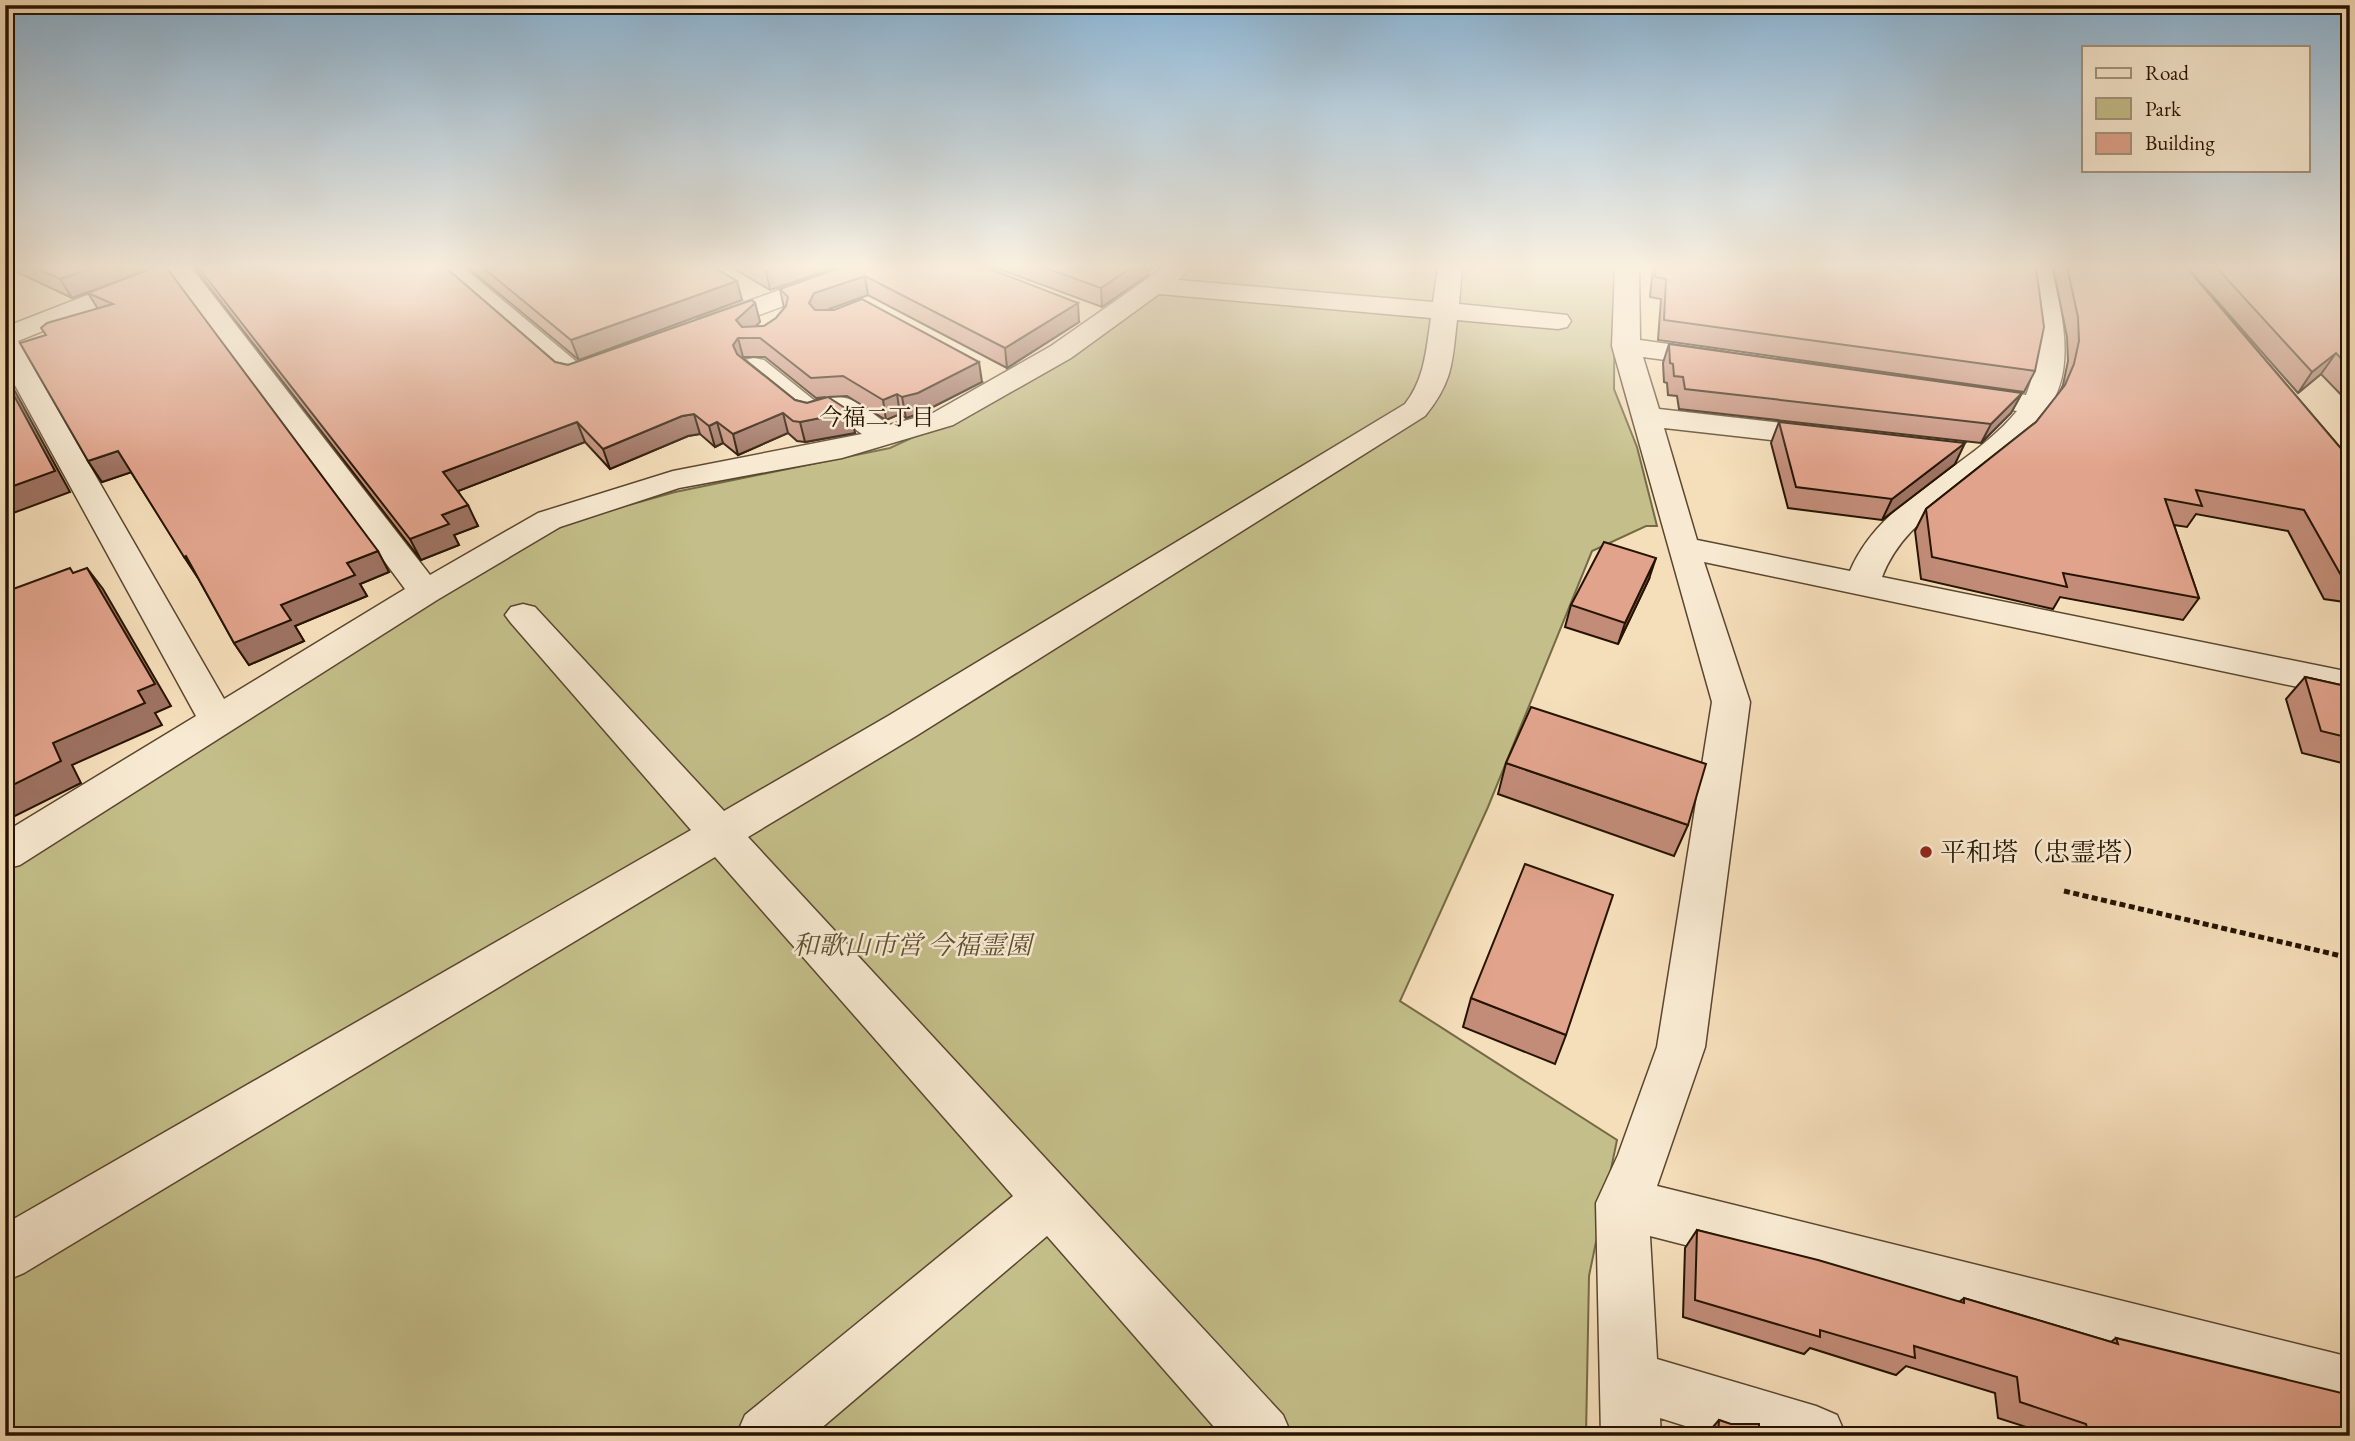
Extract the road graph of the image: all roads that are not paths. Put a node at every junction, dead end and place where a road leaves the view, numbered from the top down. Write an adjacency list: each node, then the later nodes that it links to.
1 (231, 334): 21 (street)
2 (527, 334): 9 (street)
3 (1077, 334): 15 (street)
4 (1442, 334): 25 (street)
5 (1626, 334): 8 (street)
6 (2048, 334): 13 (street)
7 (5, 342): 24 (street)
8 (1626, 346): 10 (street); 14 (street)
9 (636, 351)
10 (1749, 363)
11 (754, 366): 15 (street)
12 (1941, 391): 13 (street)
13 (2037, 405): 18 (street)
14 (1647, 417): 16 (street); 19 (street)
15 (885, 436): 21 (street)
16 (1854, 441)
17 (1950, 452): 18 (street)
18 (1992, 456): 20 (street)
19 (1683, 547): 20 (street); 28 (street)
20 (1862, 584): 23 (street)
21 (425, 592): 24 (street)
22 (523, 615): 25 (street)
23 (2350, 685)
24 (217, 720): 26 (street)
25 (719, 833): 27 (street); 29 (street)
26 (5, 853)
27 (1049, 1200): 32 (street); 33 (street)
28 (1622, 1203): 30 (street); 31 (street)
29 (5, 1254)
30 (1629, 1380): 34 (street); 35 (street)
31 (2350, 1386)
32 (766, 1436)
33 (1262, 1436)
34 (1631, 1436)
35 (1816, 1436)

